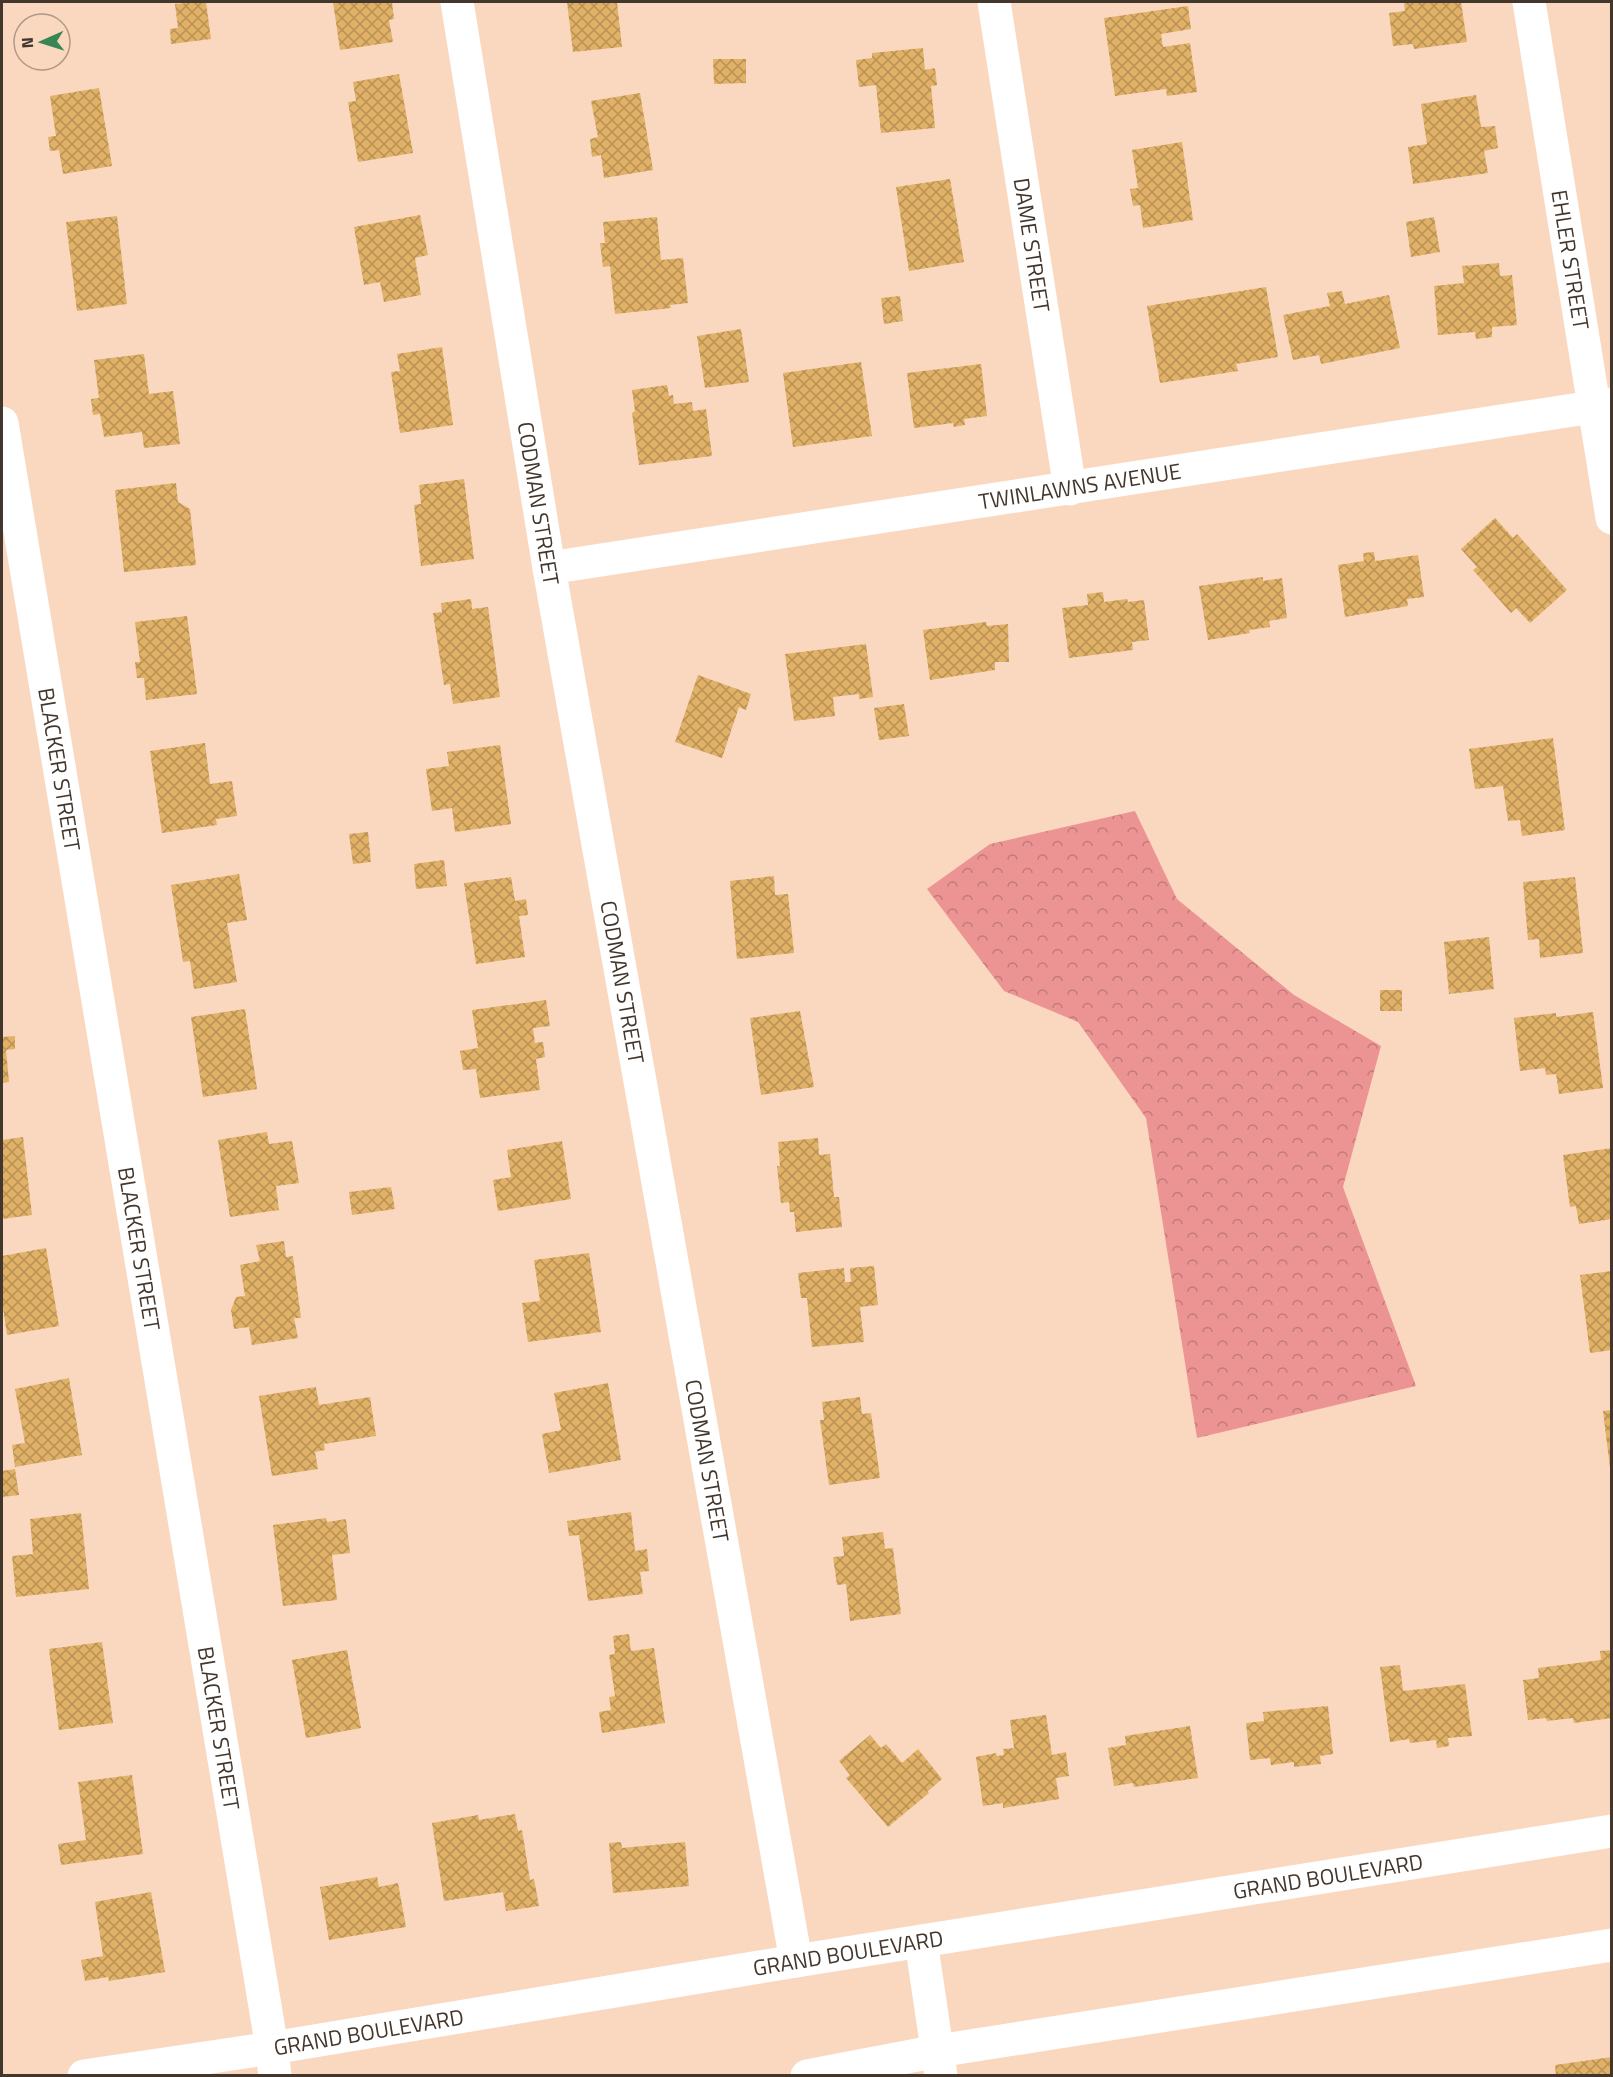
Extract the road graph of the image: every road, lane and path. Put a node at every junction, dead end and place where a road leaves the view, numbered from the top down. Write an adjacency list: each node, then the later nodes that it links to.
1 (457, 2): 8 (street, CODMAN STREET)
2 (994, 2): 6 (street, DAME STREET)
3 (1529, 2): 4 (street, EHLER STREET)
4 (1602, 406): 6 (street, TWINLAWNS AVENUE); 7 (street, EHLER STREET)
5 (2, 423): 13 (street, BLACKER STREET)
6 (1070, 489): 8 (street, TWINLAWNS AVENUE)
7 (1611, 518)
8 (549, 568): 12 (street, CODMAN STREET)
9 (1611, 1831): 10 (street, GRAND BOULEVARD)
10 (921, 1941): 12 (street, GRAND BOULEVARD); 14 (street)
11 (1611, 1945): 14 (street)
12 (796, 1961): 13 (street, GRAND BOULEVARD)
13 (274, 2062): 15 (street, GRAND BOULEVARD)
14 (939, 2063): 16 (street)
15 (84, 2076)
16 (807, 2076)

